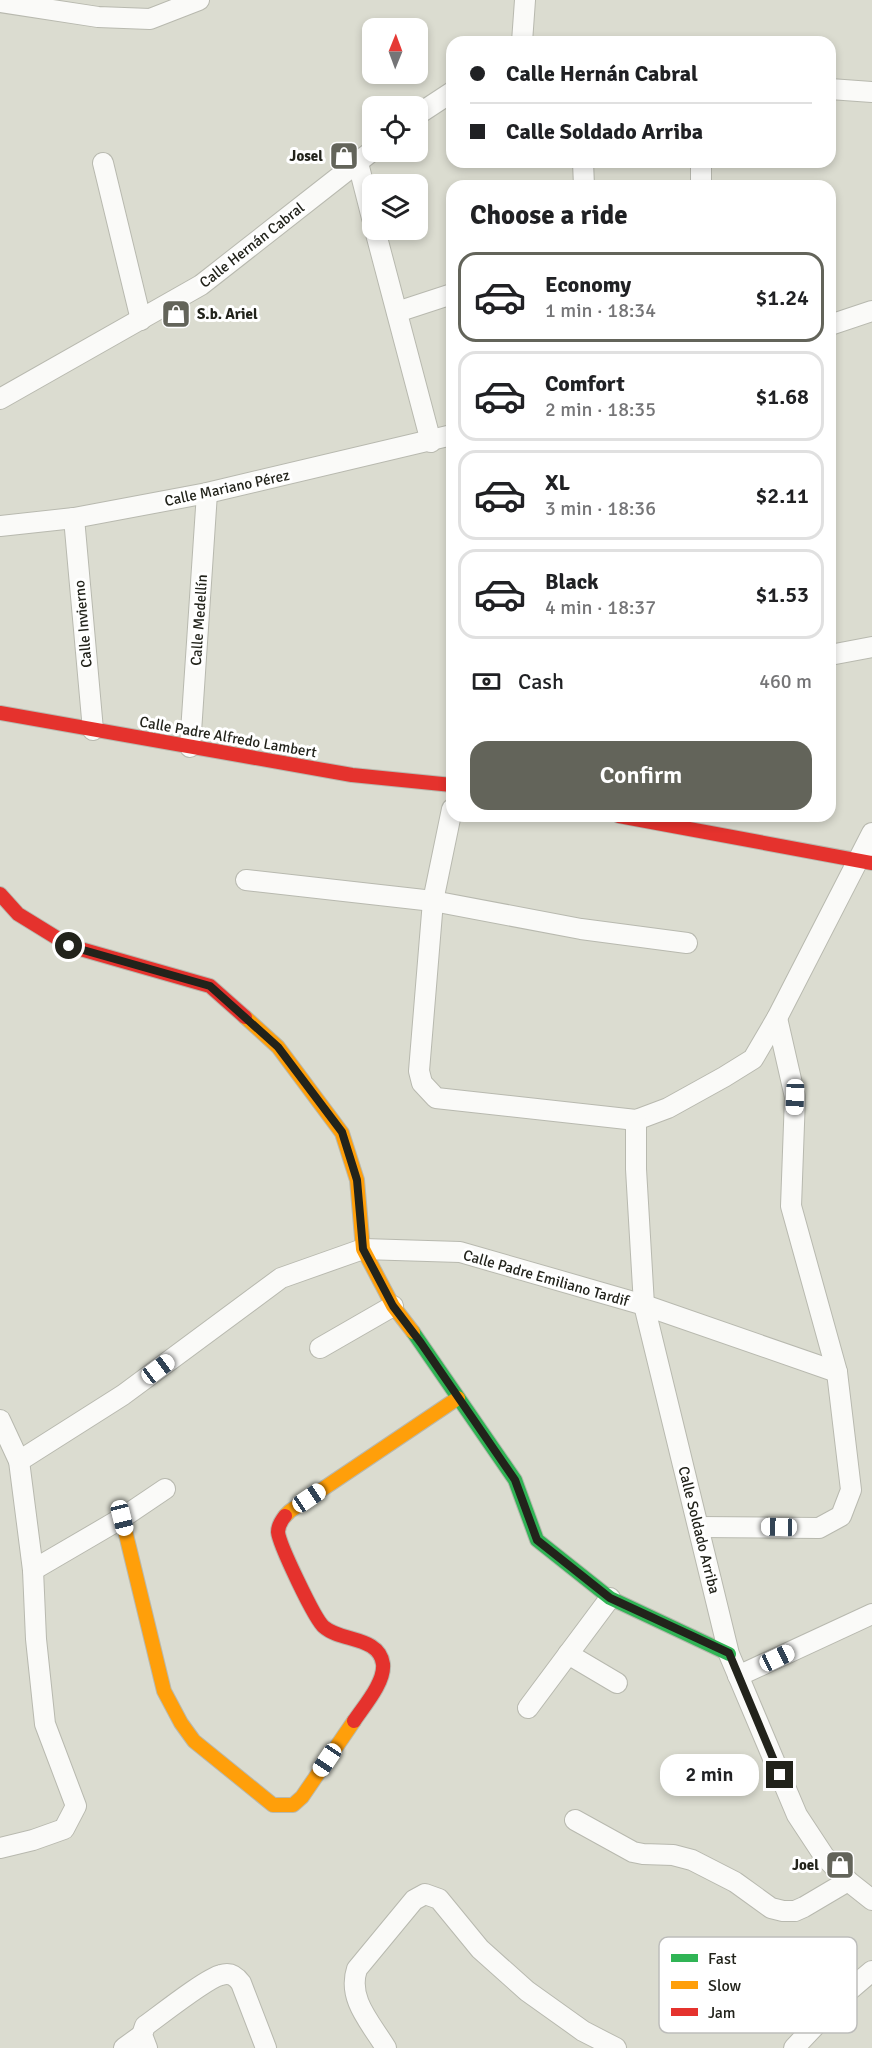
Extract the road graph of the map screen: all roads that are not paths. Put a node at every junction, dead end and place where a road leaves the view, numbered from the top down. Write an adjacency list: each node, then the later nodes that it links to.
1 (200, 0): 3 (street)
2 (525, 0): 4 (street)
3 (0, 2)
4 (522, 36)
5 (836, 89): 6 (street)
6 (872, 92)
7 (446, 96): 8 (street)
8 (428, 108)
9 (362, 159): 15 (street, Calle Hernán Cabral)
10 (103, 163): 15 (street)
11 (378, 240): 13 (street)
12 (446, 296): 13 (street)
13 (397, 312): 19 (street)
14 (872, 314): 16 (street)
15 (141, 321): 17 (street, Calle Hernán Cabral)
16 (836, 323)
17 (2, 394)
18 (446, 437): 19 (street, Calle Mariano Pérez)
19 (431, 442): 20 (street, Calle Mariano Pérez)
20 (207, 493): 21 (street, Calle Mariano Pérez); 27 (street, Calle Medellín)
21 (74, 518): 22 (street, Calle Mariano Pérez); 26 (street, Calle Invierno)
22 (0, 526)
23 (872, 647): 24 (street)
24 (836, 654)
25 (0, 713): 26 (street, Calle Padre Alfredo Lambert)
26 (93, 730): 27 (street, Calle Padre Alfredo Lambert)
27 (190, 747): 28 (street, Calle Padre Alfredo Lambert)
28 (446, 784)
29 (449, 822): 35 (street)
30 (651, 822): 32 (street)
31 (872, 833): 32 (street)
32 (865, 862): 37 (street)
33 (246, 880): 35 (street)
34 (0, 894): 39 (street)
35 (433, 901): 36 (street); 38 (street)
36 (687, 943)
37 (777, 1018): 38 (street); 43 (street)
38 (636, 1120): 40 (street, Calle Soldado Arriba)
39 (363, 1249): 40 (street, Calle Padre Emiliano Tardif); 41 (street); 47 (street, Calle Padre Emiliano Tardif)
40 (644, 1305): 43 (street, Calle Padre Emiliano Tardif); 50 (street, Calle Soldado Arriba)
41 (393, 1306): 42 (street); 44 (street)
42 (320, 1348)
43 (837, 1372): 50 (street)
44 (458, 1398): 49 (street); 52 (street)
45 (0, 1420): 46 (street)
46 (4, 1440): 47 (street)
47 (19, 1461): 51 (street)
48 (165, 1490): 49 (street)
49 (122, 1518): 51 (street)
50 (699, 1527): 54 (street, Calle Soldado Arriba)
51 (33, 1570): 60 (street)
52 (610, 1598): 54 (street); 55 (street)
53 (872, 1614): 56 (street)
54 (729, 1653): 56 (street, Calle Soldado Arriba)
55 (568, 1654): 57 (street); 58 (street)
56 (738, 1676): 61 (street, Calle Soldado Arriba)
57 (617, 1683)
58 (528, 1708)
59 (575, 1820): 61 (street)
60 (0, 1848)
61 (848, 1881): 62 (street, Calle Soldado Arriba)
62 (872, 1900)
63 (872, 1971): 64 (street)
64 (857, 1984)
65 (808, 2033): 71 (street)
66 (144, 2042): 67 (street); 68 (street)
67 (124, 2048)
68 (266, 2048)
69 (386, 2048): 70 (street)
70 (616, 2048)
71 (794, 2048)

